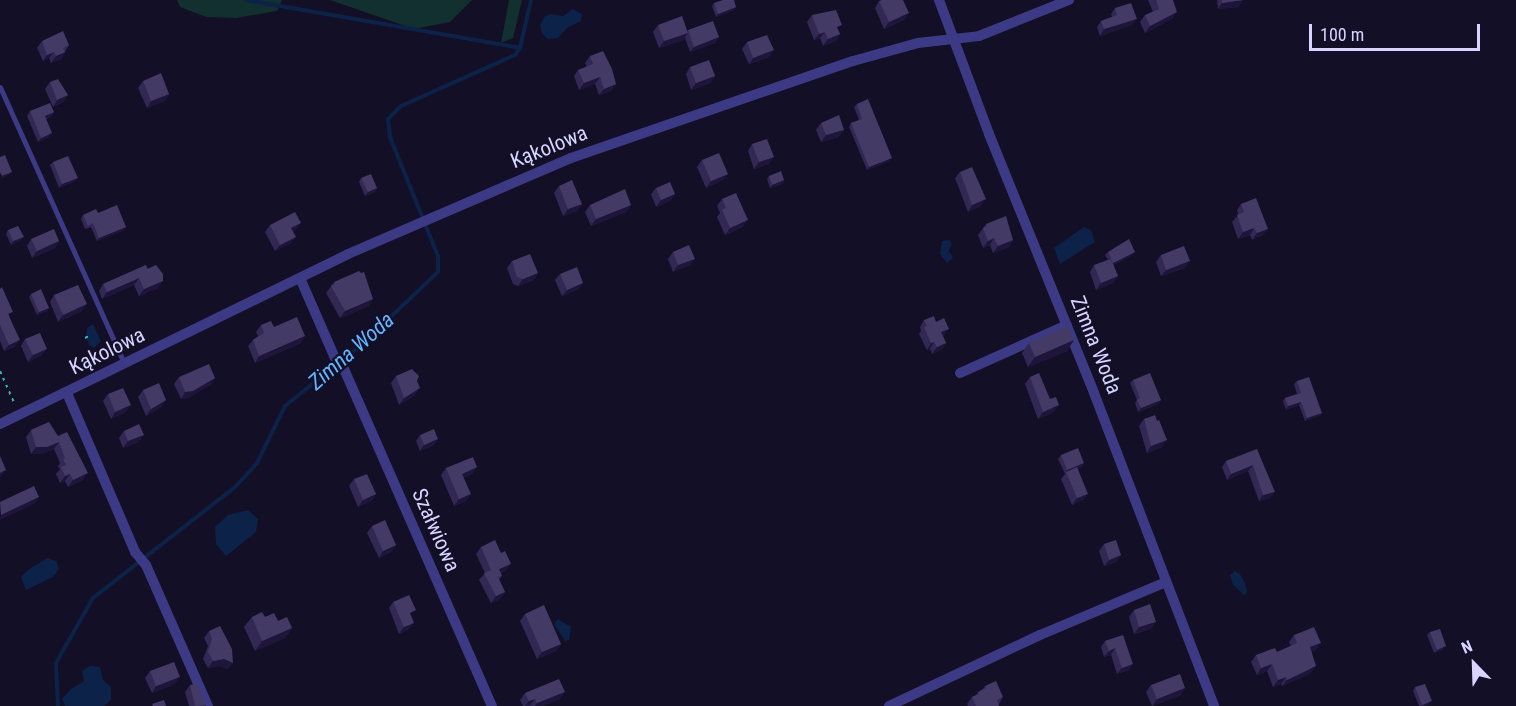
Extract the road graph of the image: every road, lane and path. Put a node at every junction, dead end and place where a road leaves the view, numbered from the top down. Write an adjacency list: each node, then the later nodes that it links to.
1 (939, 0): 3 (street, Zimna Woda)
2 (1069, 0): 3 (street, Kąkolowa)
3 (955, 40): 5 (street, Kąkolowa); 6 (street, Zimna Woda)
4 (0, 87): 9 (lane)
5 (300, 278): 9 (street, Kąkolowa); 17 (street, Szałwiowa)
6 (1066, 325): 11 (street); 15 (street, Zimna Woda)
7 (91, 335): 8 (path)
8 (85, 338)
9 (124, 365): 12 (street, Kąkolowa)
10 (0, 371): 13 (path)
11 (960, 373)
12 (67, 393): 13 (street, Kąkolowa); 16 (street, Kąkolowa)
13 (20, 415): 14 (street, Kąkolowa)
14 (0, 424)
15 (1166, 582): 18 (street); 19 (street, Zimna Woda)
16 (208, 706)
17 (492, 706)
18 (889, 706)
19 (1214, 706)

